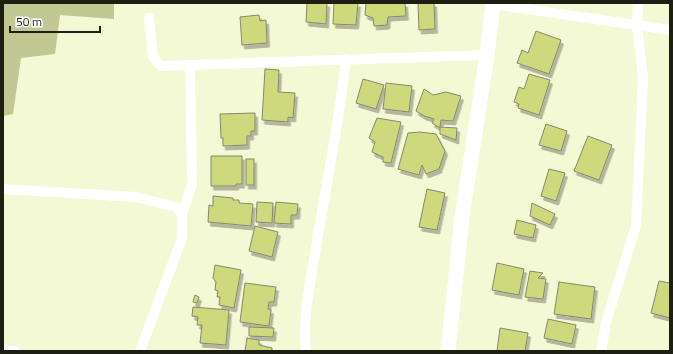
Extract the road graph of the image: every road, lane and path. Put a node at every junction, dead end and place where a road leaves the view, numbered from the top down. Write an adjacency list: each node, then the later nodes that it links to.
1 (638, 3): 4 (street)
2 (493, 4): 4 (street); 6 (street)
3 (149, 18): 8 (street)
4 (637, 25): 5 (street); 16 (street)
5 (670, 30)
6 (487, 55): 7 (street); 15 (street)
7 (346, 59): 8 (street); 14 (street)
8 (190, 65): 10 (street)
9 (3, 189): 10 (street)
10 (182, 214): 13 (street)
11 (3, 350): 12 (street)
12 (15, 351)
13 (140, 351)
14 (306, 351)
15 (448, 351)
16 (601, 351)

